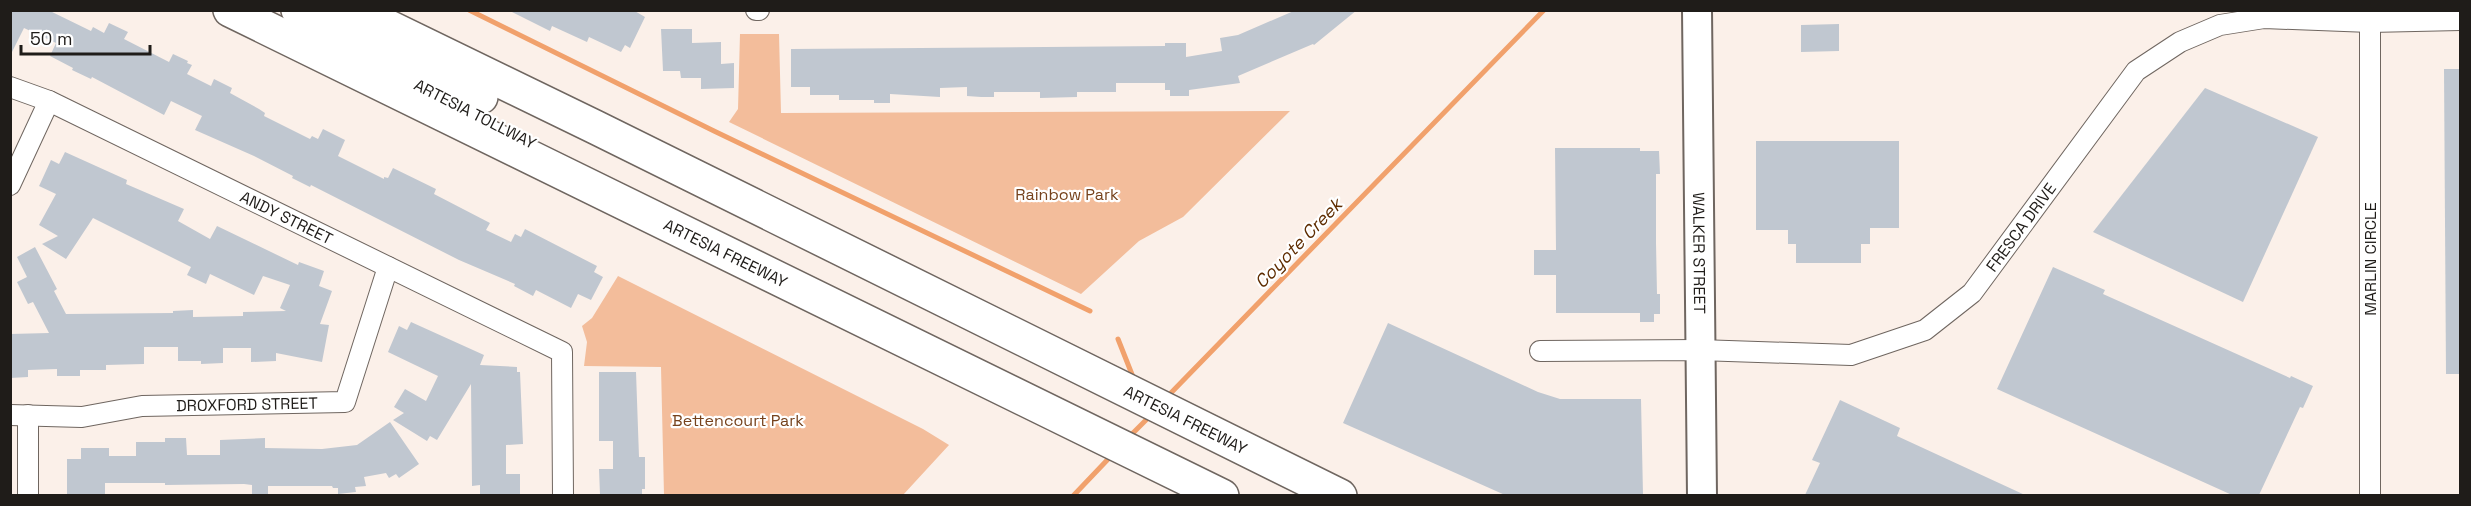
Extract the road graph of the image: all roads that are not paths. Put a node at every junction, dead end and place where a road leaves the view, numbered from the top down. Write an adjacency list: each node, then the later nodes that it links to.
1 (230, 10): 12 (highway, ARTESIA FREEWAY)
2 (266, 10): 12 (highway, ARTESIA TOLLWAY)
3 (298, 10): 10 (highway, ARTESIA TOLLWAY)
4 (354, 10): 10 (highway, ARTESIA FREEWAY)
5 (1697, 10): 14 (main road, WALKER STREET)
6 (2460, 20): 7 (street, FRESCA DRIVE)
7 (2370, 22): 14 (street, FRESCA DRIVE); 22 (street, MARLIN CIRCLE)
8 (10, 87): 9 (street, ANDY STREET)
9 (49, 101): 11 (street); 13 (street, ANDY STREET)
10 (595, 127): 20 (highway, ARTESIA FREEWAY)
11 (10, 185)
12 (675, 228): 19 (highway, ARTESIA FREEWAY)
13 (388, 267): 16 (street, DROXFORD STREET); 18 (street, ANDY STREET)
14 (1699, 350): 15 (street, FRESCA DRIVE); 21 (main road, WALKER STREET)
15 (1540, 351)
16 (19, 415): 17 (street)
17 (28, 495)
18 (563, 495)
19 (1222, 495)
20 (1340, 495)
21 (1702, 495)
22 (2370, 495)

